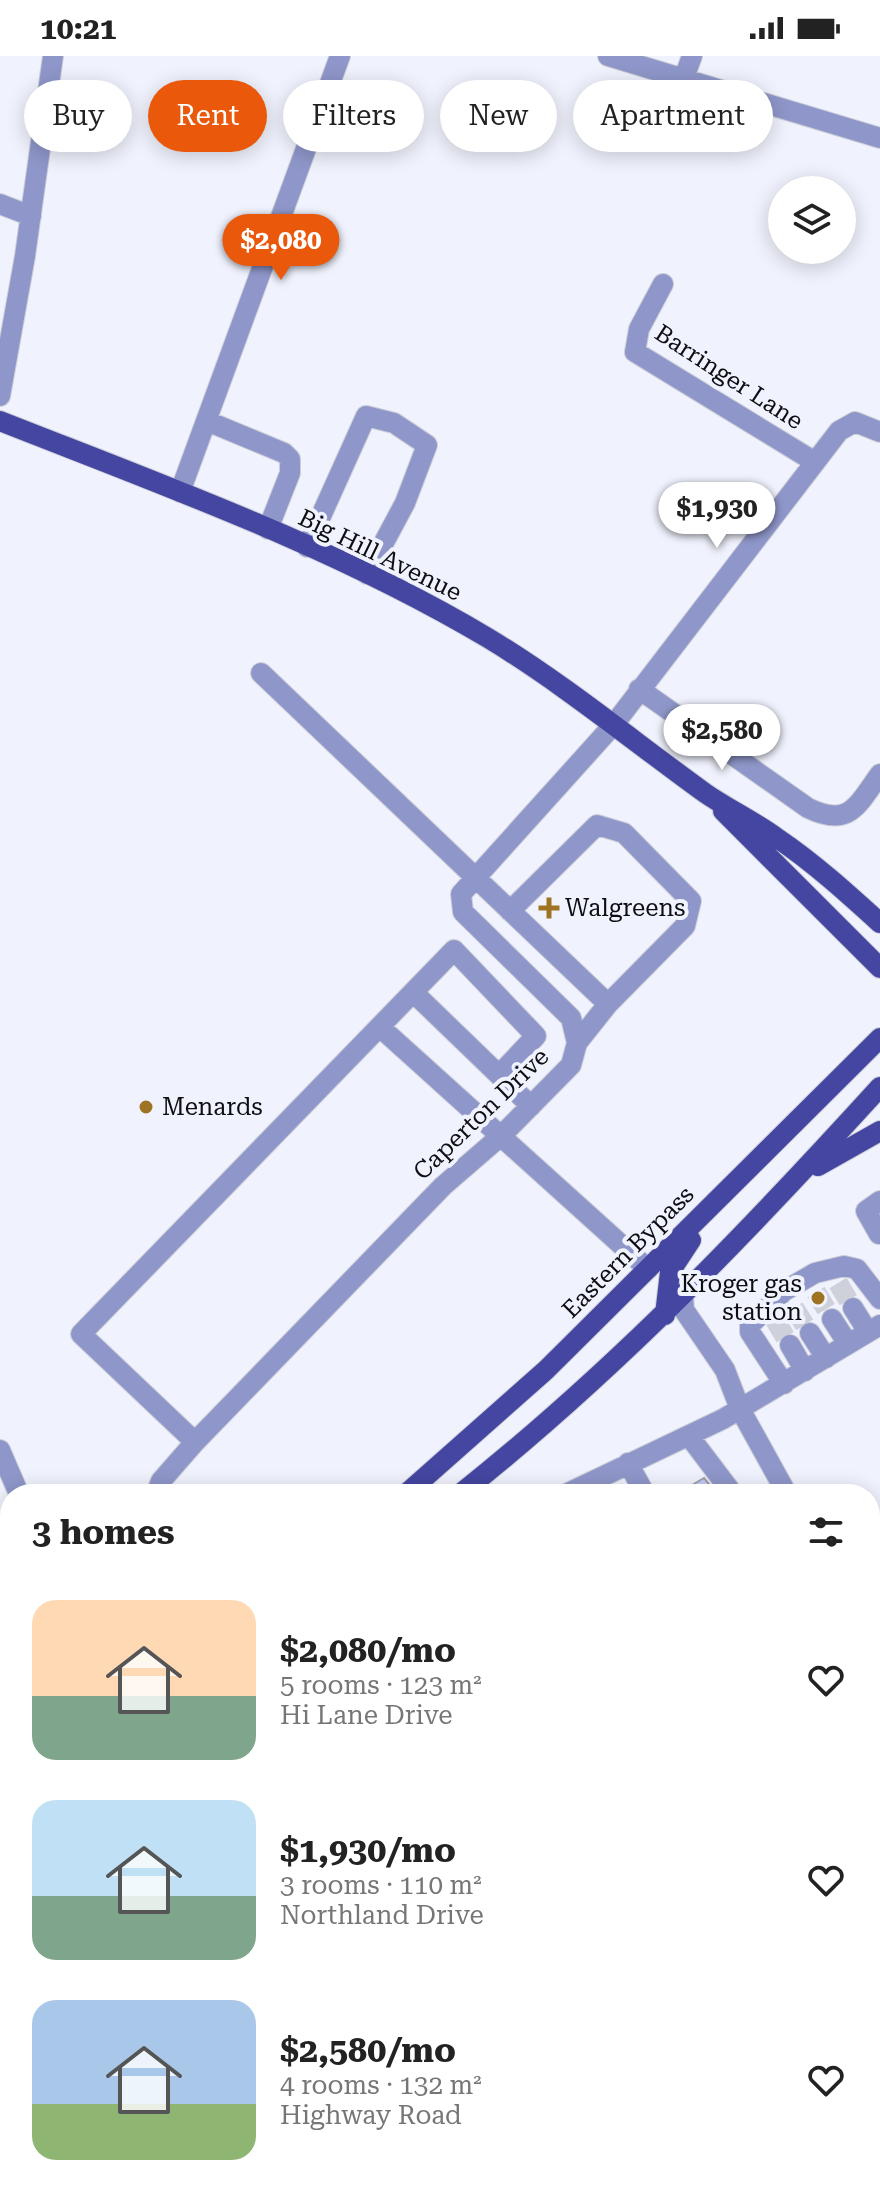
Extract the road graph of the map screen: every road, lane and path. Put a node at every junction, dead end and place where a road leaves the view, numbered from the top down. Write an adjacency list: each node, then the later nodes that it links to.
1 (53, 56): 8 (street)
2 (340, 56): 12 (street)
3 (608, 56): 5 (street)
4 (692, 56): 5 (street)
5 (684, 78): 6 (street)
6 (880, 138)
7 (0, 204): 8 (street)
8 (31, 216): 10 (street)
9 (663, 284): 14 (street, Barringer Lane)
10 (0, 396)
11 (0, 421): 15 (main road, Big Hill Avenue)
12 (207, 421): 15 (street); 16 (street)
13 (880, 432): 14 (street, Caperton Drive)
14 (815, 462): 20 (street, Caperton Drive)
15 (180, 492): 16 (main road, Big Hill Avenue)
16 (268, 529): 17 (main road, Big Hill Avenue)
17 (307, 547): 18 (main road, Big Hill Avenue); 18 (street)
18 (367, 574): 21 (main road, Big Hill Avenue)
19 (261, 673): 24 (street)
20 (639, 689): 21 (street, Caperton Drive); 22 (street)
21 (615, 723): 23 (main road, Big Hill Avenue); 24 (street, Caperton Drive)
22 (880, 774)
23 (706, 793): 26 (main road, Big Hill Avenue); 27 (main road, Big Hill Avenue)
24 (475, 876): 25 (street); 32 (street, Caperton Drive)
25 (510, 911): 29 (street); 29 (street)
26 (880, 923)
27 (880, 968)
28 (414, 993): 30 (street); 33 (street); 33 (street)
29 (608, 1004): 32 (street)
30 (381, 1028): 37 (street); 58 (street)
31 (880, 1038): 38 (main road, Eastern Bypass)
32 (577, 1043): 35 (street, Caperton Drive)
33 (499, 1075): 35 (street)
34 (880, 1087): 39 (main road)
35 (531, 1106): 37 (street, Caperton Drive)
36 (880, 1131): 39 (main road)
37 (502, 1135): 42 (street); 58 (street, Caperton Drive)
38 (740, 1177): 42 (main road, Eastern Bypass); 46 (main road)
39 (794, 1181): 43 (main road)
40 (880, 1201): 41 (street)
41 (879, 1234)
42 (648, 1269): 63 (main road, Eastern Bypass)
43 (683, 1296): 46 (main road); 50 (street)
44 (880, 1299): 55 (street)
45 (853, 1308): 48 (street)
46 (665, 1315): 50 (street); 64 (main road)
47 (832, 1319): 51 (street)
48 (874, 1328): 51 (street)
49 (810, 1333): 53 (street)
50 (705, 1342): 56 (street)
51 (848, 1344): 53 (street)
52 (790, 1345): 54 (street)
53 (826, 1358): 54 (street)
54 (805, 1371): 55 (street)
55 (784, 1384): 56 (street)
56 (740, 1409): 57 (street); 68 (street)
57 (689, 1436): 60 (street); 67 (street)
58 (195, 1442): 62 (street, Caperton Drive)
59 (0, 1450): 61 (street)
60 (628, 1463): 65 (street); 66 (street)
61 (15, 1484)
62 (160, 1484)
63 (417, 1484)
64 (473, 1484)
65 (586, 1484)
66 (640, 1484)
67 (727, 1484)
68 (781, 1484)

